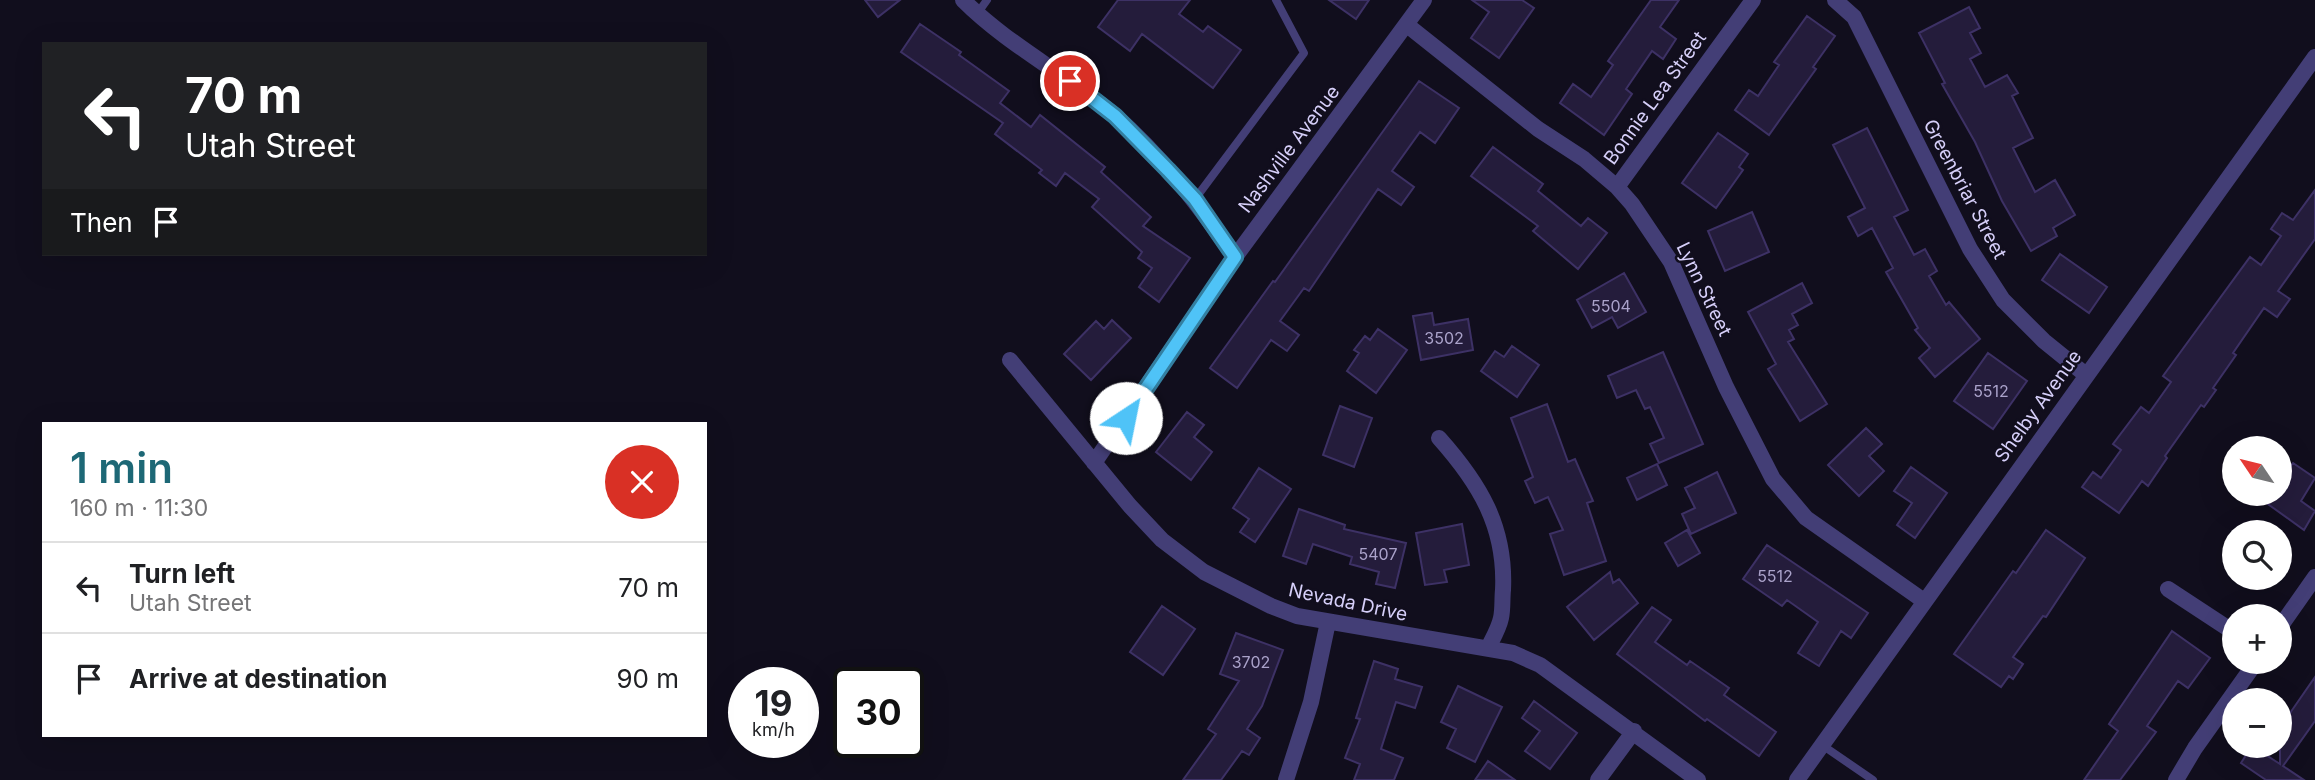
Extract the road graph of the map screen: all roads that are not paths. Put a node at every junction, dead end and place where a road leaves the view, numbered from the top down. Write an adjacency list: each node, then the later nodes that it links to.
1 (963, 0): 7 (street)
2 (987, 0): 7 (lane)
3 (1276, 0): 11 (lane)
4 (1424, 0): 8 (street, Nashville Avenue)
5 (1753, 0): 10 (street, Bonnie Lea Street)
6 (1835, 0): 14 (street, Greenbriar Street)
7 (977, 14): 11 (street)
8 (1408, 25): 10 (street, Lynn Street); 12 (street, Nashville Avenue)
9 (2315, 57): 14 (street, Shelby Avenue)
10 (1617, 187): 19 (street, Lynn Street)
11 (1195, 199): 12 (street)
12 (1235, 257): 16 (street, Nashville Avenue)
13 (1010, 360): 16 (street, Nevada Drive)
14 (2087, 375): 19 (street, Shelby Avenue)
15 (1439, 438): 23 (street)
16 (1094, 463): 21 (street, Nevada Drive)
17 (2315, 578): 20 (street)
18 (2168, 589): 22 (street)
19 (1924, 601): 26 (street, Shelby Avenue)
20 (2292, 610)
21 (1328, 622): 23 (street, Nevada Drive); 27 (street)
22 (2222, 624)
23 (1488, 648): 25 (street, Nevada Drive)
24 (2247, 674): 32 (street)
25 (1634, 731): 28 (street); 29 (street, Nevada Drive)
26 (1822, 745): 30 (street, Shelby Avenue); 31 (lane)
27 (1286, 780)
28 (1598, 780)
29 (1698, 780)
30 (1797, 780)
31 (1873, 780)
32 (2176, 780)

